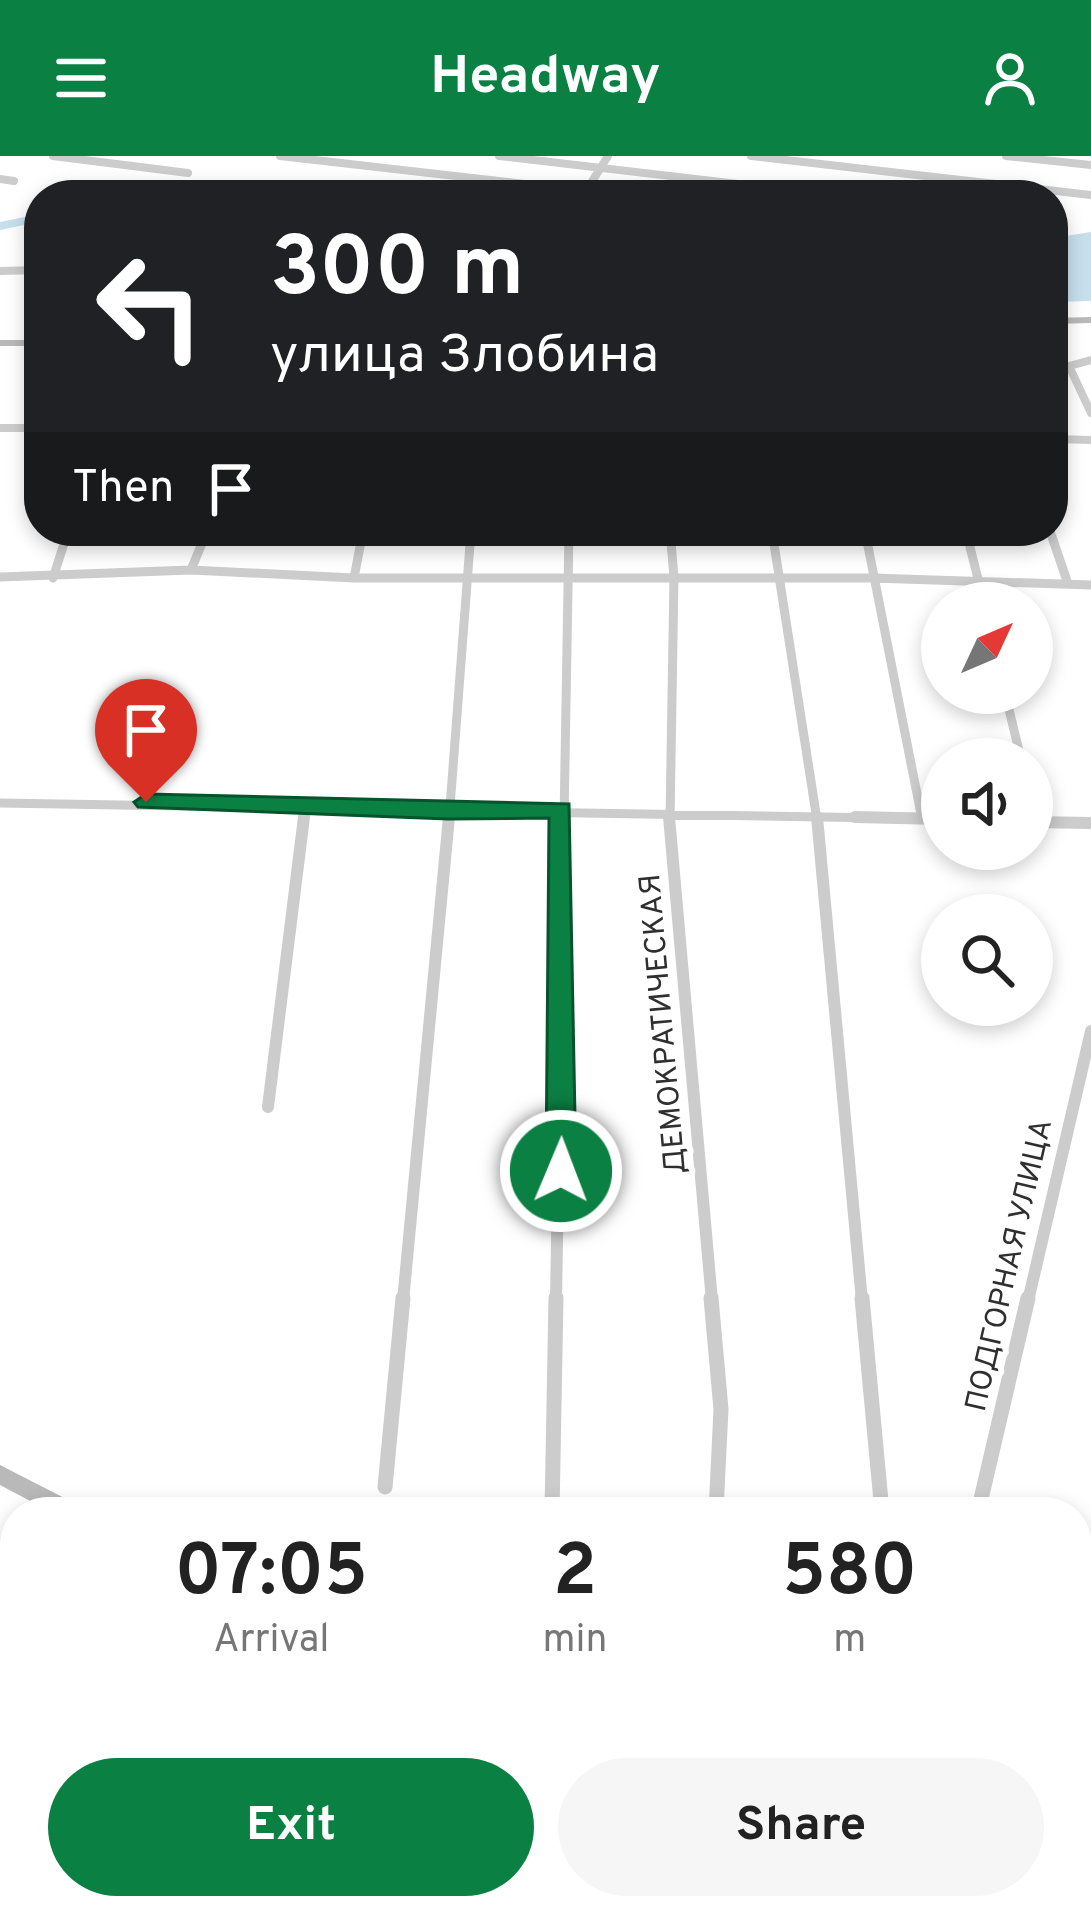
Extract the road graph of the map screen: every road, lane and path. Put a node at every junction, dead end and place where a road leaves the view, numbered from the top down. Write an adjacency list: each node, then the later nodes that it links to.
1 (53, 156): 9 (street)
2 (280, 156): 11 (street)
3 (499, 156): 8 (street)
4 (608, 156): 8 (street)
5 (751, 156): 14 (street)
6 (1006, 156): 7 (street)
7 (1091, 165)
8 (601, 168): 12 (street); 13 (street)
9 (188, 173)
10 (0, 179): 15 (street)
11 (490, 180)
12 (593, 180)
13 (704, 180)
14 (960, 180)
15 (14, 181)
16 (1091, 360): 17 (street)
17 (1091, 413)
18 (63, 546): 33 (street)
19 (201, 546): 28 (street)
20 (360, 546): 34 (street)
21 (470, 546): 30 (street)
22 (568, 546): 31 (street)
23 (671, 546): 32 (street, ДЕМОКРАТИЧЕСКАЯ)
24 (775, 546): 35 (street)
25 (868, 546): 36 (street)
26 (969, 546): 37 (street)
27 (1055, 546): 39 (street)
28 (191, 570): 33 (street); 34 (street)
29 (0, 577): 33 (street)
30 (467, 577): 31 (street); 34 (street); 44 (street)
31 (567, 577): 32 (street); 43 (street)
32 (674, 577): 35 (street); 45 (street, ДЕМОКРАТИЧЕСКАЯ)
33 (53, 578)
34 (354, 578)
35 (782, 578): 36 (street); 47 (street)
36 (872, 578): 37 (street); 46 (street)
37 (980, 582)
38 (1053, 584): 39 (street)
39 (1068, 584): 40 (street)
40 (1091, 585)
41 (0, 803): 42 (street)
42 (306, 805): 44 (street); 52 (street)
43 (555, 809): 44 (street); 45 (street); 56 (street)
44 (448, 811): 54 (street)
45 (669, 812): 47 (street); 57 (street, ДЕМОКРАТИЧЕСКАЯ)
46 (921, 814)
47 (817, 816): 48 (street); 58 (street)
48 (921, 819)
49 (1053, 822): 50 (street)
50 (1091, 823)
51 (1091, 1031): 59 (street, ПОДГОРНАЯ УЛИЦА)
52 (268, 1107)
53 (0, 1474): 55 (street)
54 (385, 1487)
55 (42, 1497)
56 (552, 1497)
57 (717, 1497)
58 (881, 1497)
59 (982, 1497)

